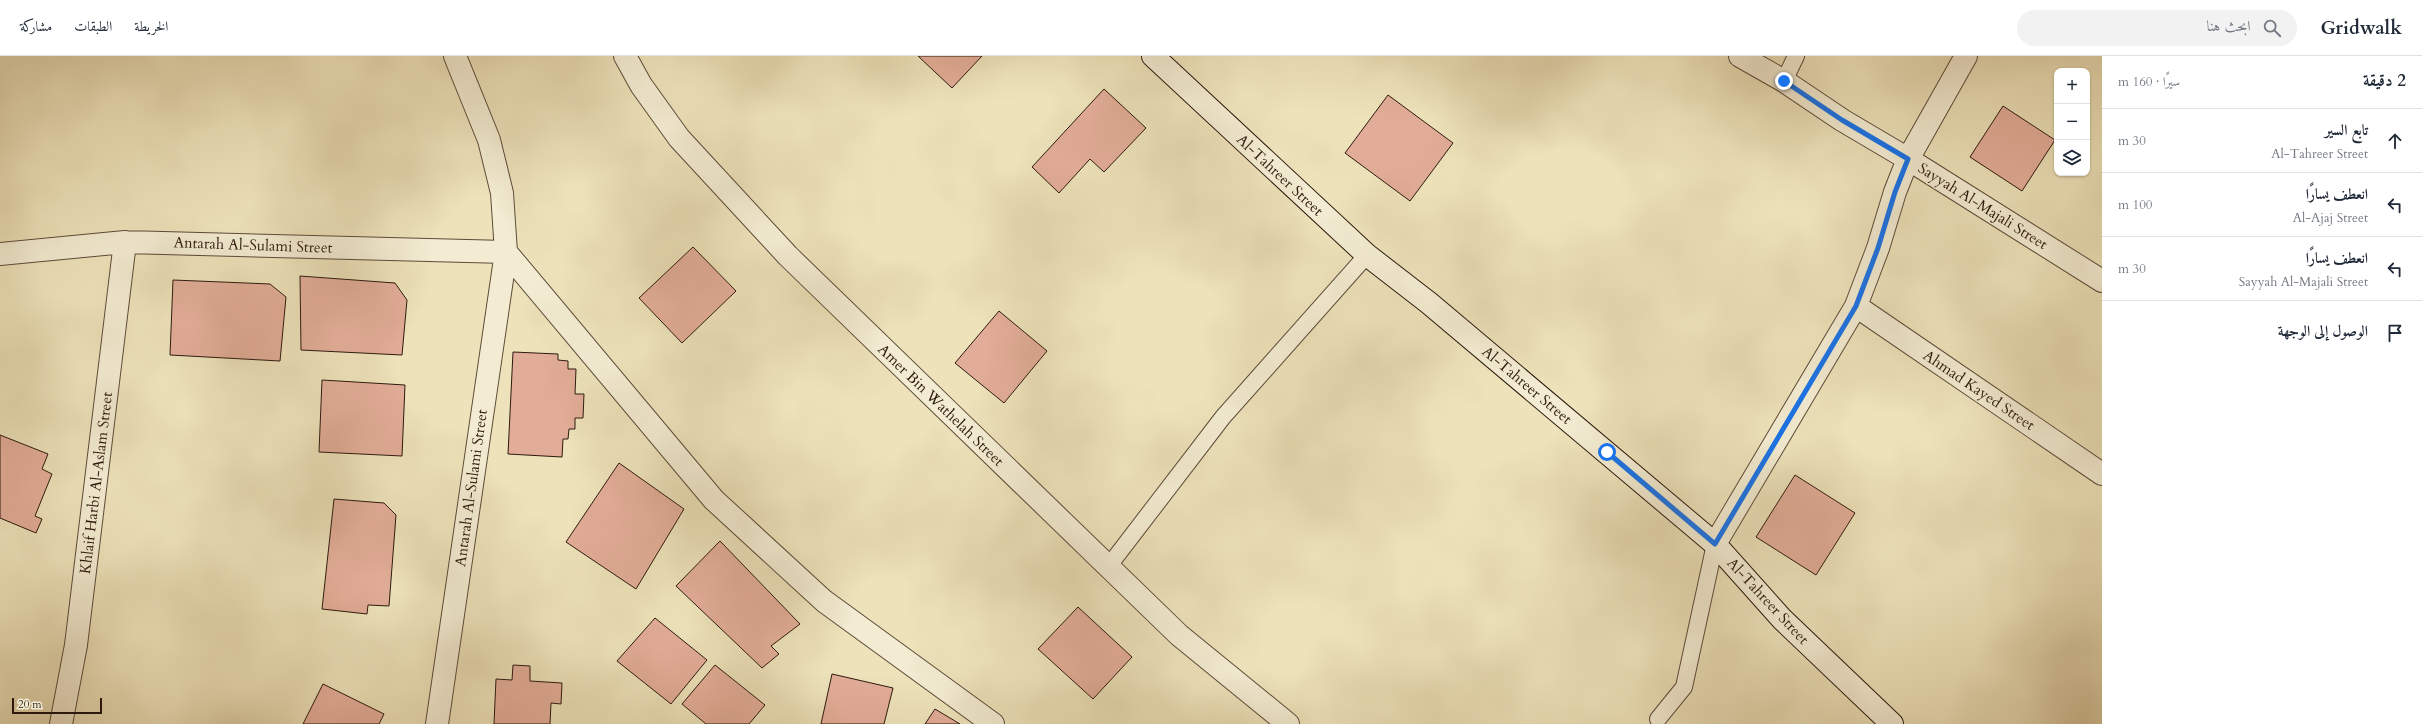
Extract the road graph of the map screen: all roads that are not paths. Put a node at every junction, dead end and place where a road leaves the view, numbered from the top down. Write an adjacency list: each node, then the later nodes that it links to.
1 (455, 56): 10 (street, Antarah Al-Sulami Street)
2 (625, 56): 17 (street, Amer Bin Wathelah Street)
3 (1152, 56): 12 (street, Al-Tahreer Street)
4 (1740, 56): 7 (street, Sayyah Al-Majali Street)
5 (1796, 56): 7 (lane)
6 (1966, 56): 8 (street)
7 (1784, 81): 8 (street, Sayyah Al-Majali Street)
8 (1908, 159): 13 (street, Sayyah Al-Majali Street); 14 (street)
9 (126, 242): 10 (street, Antarah Al-Sulami Street); 11 (street, Antarah Al-Sulami Street); 19 (street, Khlaif Harbi Al-Aslam Street)
10 (506, 252): 20 (street, Antarah Al-Sulami Street); 21 (street)
11 (0, 254)
12 (1367, 256): 16 (street, Al-Tahreer Street); 17 (lane)
13 (2102, 281)
14 (1856, 306): 15 (street, Ahmad Kayed Street); 16 (street)
15 (2102, 474)
16 (1715, 544): 18 (lane); 23 (street, Al-Tahreer Street)
17 (1108, 567): 22 (street, Amer Bin Wathelah Street)
18 (1658, 719)
19 (61, 724)
20 (437, 724)
21 (993, 724)
22 (1288, 724)
23 (1892, 724)

